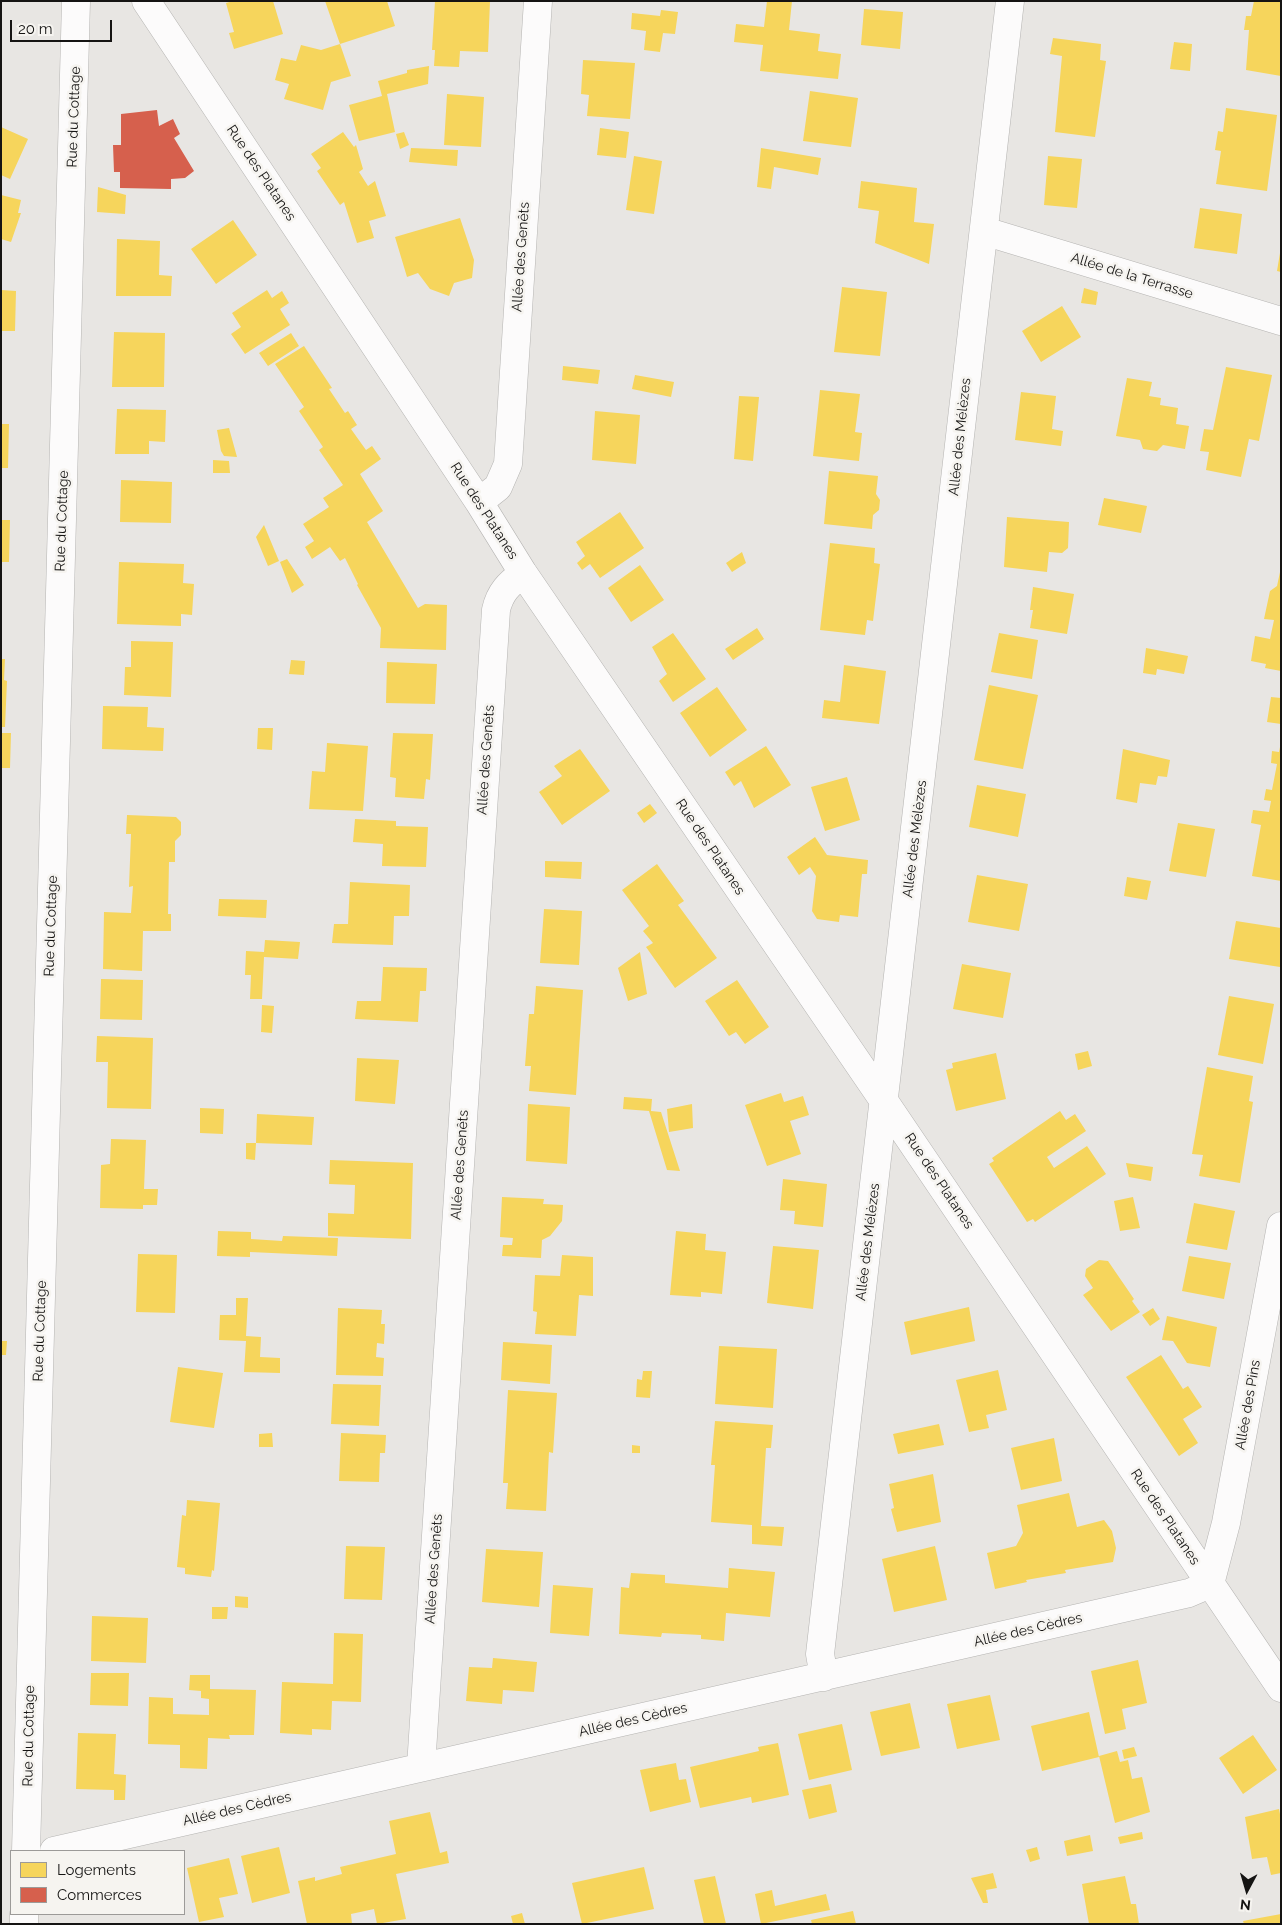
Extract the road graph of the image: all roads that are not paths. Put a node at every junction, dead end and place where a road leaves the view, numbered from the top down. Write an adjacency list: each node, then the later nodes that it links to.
1 (76, 1): 15 (street, Rue du Cottage)
2 (146, 1): 7 (street, Rue des Platanes)
3 (538, 1): 7 (street, Allée des Genêts)
4 (1010, 1): 5 (street, Allée des Mélèzes)
5 (984, 231): 6 (street, Allée de la Terrasse); 9 (street, Allée des Mélèzes)
6 (1281, 320)
7 (479, 502): 8 (street, Rue des Platanes)
8 (523, 573): 9 (street, Rue des Platanes); 14 (street, Allée des Genêts)
9 (884, 1101): 11 (street, Rue des Platanes); 12 (street, Allée des Mélèzes)
10 (1281, 1226): 11 (street, Allée des Pins)
11 (1210, 1584): 12 (street, Allée des Cèdres); 13 (street, Rue des Platanes)
12 (824, 1677): 14 (street, Allée des Cèdres)
13 (1281, 1688)
14 (421, 1767): 16 (street, Allée des Cèdres)
15 (26, 1850)
16 (58, 1850)

